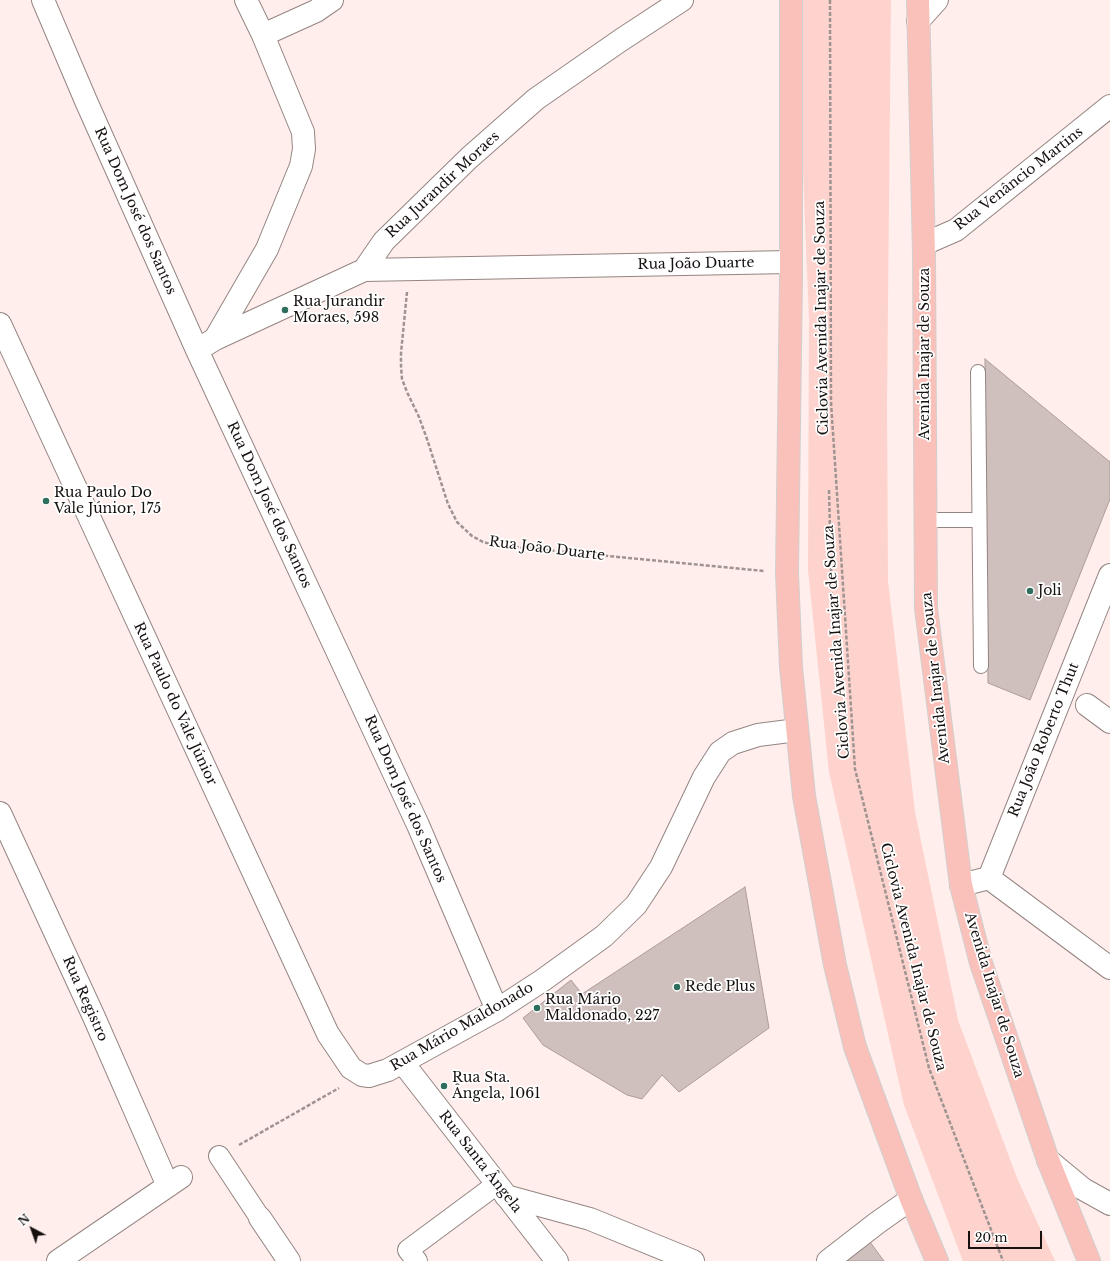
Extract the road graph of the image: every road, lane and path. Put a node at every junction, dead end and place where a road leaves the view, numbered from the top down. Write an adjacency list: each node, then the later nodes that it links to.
1 (43, 0): 16 (street, Rua Dom José dos Santos)
2 (246, 0): 9 (street)
3 (332, 0): 9 (street)
4 (682, 0): 14 (street, Rua Jurandir Moraes)
5 (791, 0): 12 (main road)
6 (830, 0): 48 (path, Ciclovia Avenida Inajar de Souza)
7 (937, 0): 8 (street)
8 (918, 10): 11 (main road, Avenida Inajar de Souza)
9 (263, 35): 16 (street)
10 (1110, 106): 11 (street, Rua Venâncio Martins)
11 (924, 244): 19 (main road, Avenida Inajar de Souza)
12 (790, 262): 13 (street, Rua João Duarte); 21 (main road)
13 (409, 269): 14 (street, Rua João Duarte); 21 (path, Rua João Duarte)
14 (364, 270): 16 (street)
15 (0, 324): 34 (street, Rua Paulo do Vale Júnior)
16 (206, 344): 32 (street, Rua Dom José dos Santos)
17 (978, 372): 20 (lane)
18 (829, 490): 23 (path)
19 (926, 520): 20 (lane); 30 (main road, Avenida Inajar de Souza)
20 (979, 520): 24 (lane)
21 (787, 574): 27 (main road)
22 (1110, 575): 29 (street, Rua João Roberto Thut)
23 (832, 608)
24 (981, 666)
25 (1087, 705): 26 (street)
26 (1110, 722)
27 (797, 730): 32 (street, Rua Mário Maldonado); 38 (main road)
28 (0, 813): 41 (street, Rua Registro)
29 (989, 878): 30 (street); 31 (street)
30 (961, 885): 36 (main road, Avenida Inajar de Souza)
31 (1110, 968)
32 (497, 1010): 33 (street, Rua Mário Maldonado)
33 (403, 1063): 34 (street, Rua Mário Maldonado); 37 (street, Rua Santa Ângela)
34 (362, 1075): 35 (path)
35 (219, 1156): 40 (street)
36 (1048, 1160): 39 (street); 49 (main road, Avenida Inajar de Souza)
37 (502, 1190): 43 (street); 44 (street, Rua Santa Ângela); 45 (street)
38 (911, 1199): 46 (street); 47 (main road)
39 (1110, 1204)
40 (260, 1218): 42 (street)
41 (69, 1258)
42 (289, 1261)
43 (417, 1261)
44 (557, 1261)
45 (693, 1261)
46 (828, 1261)
47 (938, 1261)
48 (1003, 1261)
49 (1089, 1261)

